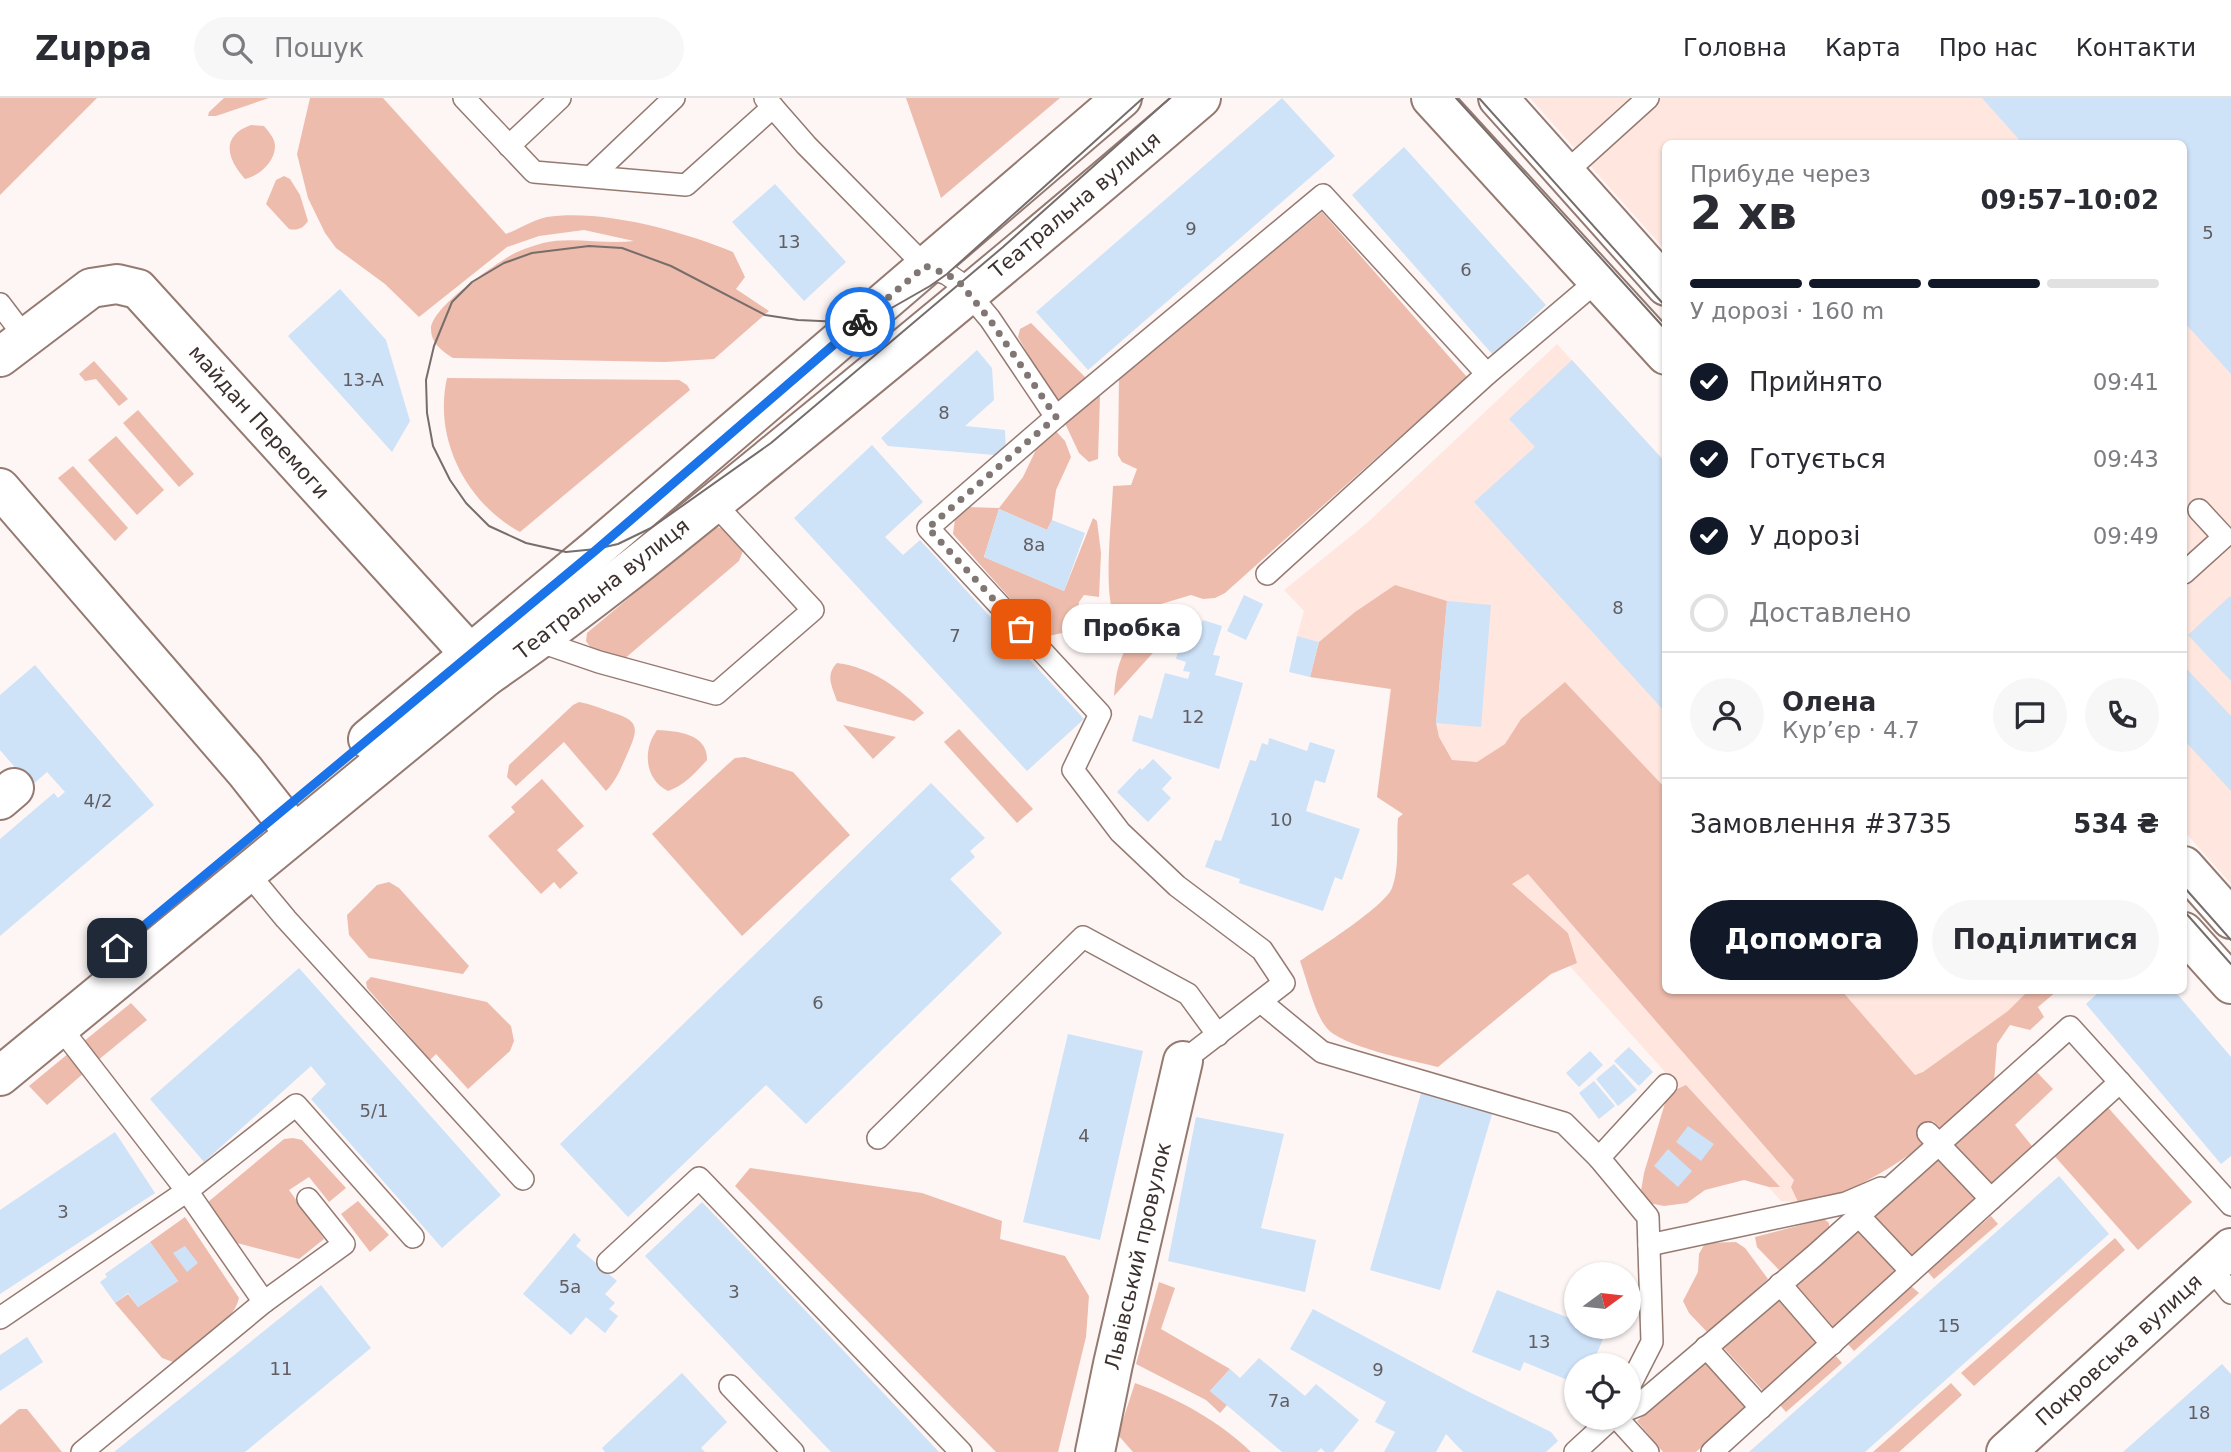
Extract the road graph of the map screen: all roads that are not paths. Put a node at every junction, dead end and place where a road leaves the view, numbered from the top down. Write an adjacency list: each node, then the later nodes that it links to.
1 (464, 98): 10 (lane)
2 (560, 98): 10 (lane)
3 (674, 98): 12 (lane)
4 (1122, 98): 13 (main road, Театральна вулиця)
5 (1201, 98): 16 (main road, Театральна вулиця)
6 (1431, 98): 14 (main road)
7 (1498, 98): 11 (main road)
8 (1648, 98): 11 (lane)
9 (769, 102): 12 (lane); 13 (lane)
10 (509, 146): 12 (lane)
11 (1565, 173): 15 (main road)
12 (592, 176)
13 (925, 266): 16 (lane); 30 (main road, Театральна вулиця)
14 (1598, 280): 19 (main road); 20 (lane)
15 (1662, 282)
16 (970, 295): 21 (lane); 23 (main road, Театральна вулиця)
17 (0, 304): 18 (lane)
18 (13, 347): 30 (main road, майдан Перемоги)
19 (1662, 351)
20 (1487, 374): 21 (lane); 28 (lane)
21 (1056, 417): 37 (lane)
22 (0, 488): 31 (main road)
23 (714, 503): 29 (main road, Театральна вулиця); 29 (lane)
24 (2199, 510): 26 (lane)
25 (0, 517): 31 (main road)
26 (2227, 536): 27 (lane)
27 (2187, 570)
28 (1268, 575)
29 (538, 641): 30 (main road, Театральна вулиця)
30 (479, 665): 31 (main road, Театральна вулиця)
31 (278, 829): 33 (main road, Театральна вулиця); 40 (main road, Театральна вулиця)
32 (2187, 869): 34 (main road)
33 (247, 872): 38 (main road, Театральна вулиця); 48 (lane)
34 (2231, 919)
35 (2187, 935): 36 (main road)
36 (2231, 984)
37 (1261, 1002): 39 (lane); 47 (lane)
38 (60, 1027): 42 (main road, Театральна вулиця); 50 (lane)
39 (1218, 1035): 41 (lane); 45 (lane)
40 (0, 1044)
41 (1183, 1061): 74 (main road, Львівський провулок)
42 (0, 1076)
43 (2120, 1082): 46 (lane); 52 (lane); 53 (lane)
44 (1666, 1085): 47 (lane)
45 (878, 1139)
46 (1933, 1139): 49 (lane); 52 (lane)
47 (1599, 1158): 56 (lane)
48 (523, 1179)
49 (1896, 1182): 54 (lane); 56 (lane)
50 (187, 1191): 55 (lane); 61 (lane); 62 (lane)
51 (308, 1199): 61 (lane)
52 (1990, 1199): 59 (lane)
53 (2231, 1205)
54 (1858, 1215): 59 (lane); 60 (lane)
55 (413, 1237)
56 (1649, 1245): 65 (lane)
57 (608, 1262): 73 (lane)
58 (2224, 1270): 78 (main road, Покровська вулиця)
59 (1911, 1271): 63 (lane)
60 (1780, 1284): 63 (lane); 64 (lane)
61 (264, 1302): 71 (lane)
62 (0, 1318)
63 (1832, 1344): 68 (lane)
64 (1706, 1347): 67 (lane); 68 (lane)
65 (1641, 1364)
66 (730, 1386): 72 (lane)
67 (1641, 1403)
68 (1761, 1408): 77 (lane)
69 (1600, 1430): 75 (lane)
70 (1626, 1430): 76 (lane)
71 (82, 1452)
72 (793, 1452)
73 (961, 1452)
74 (1095, 1452)
75 (1574, 1452)
76 (1648, 1452)
77 (1712, 1452)
78 (2006, 1452)

